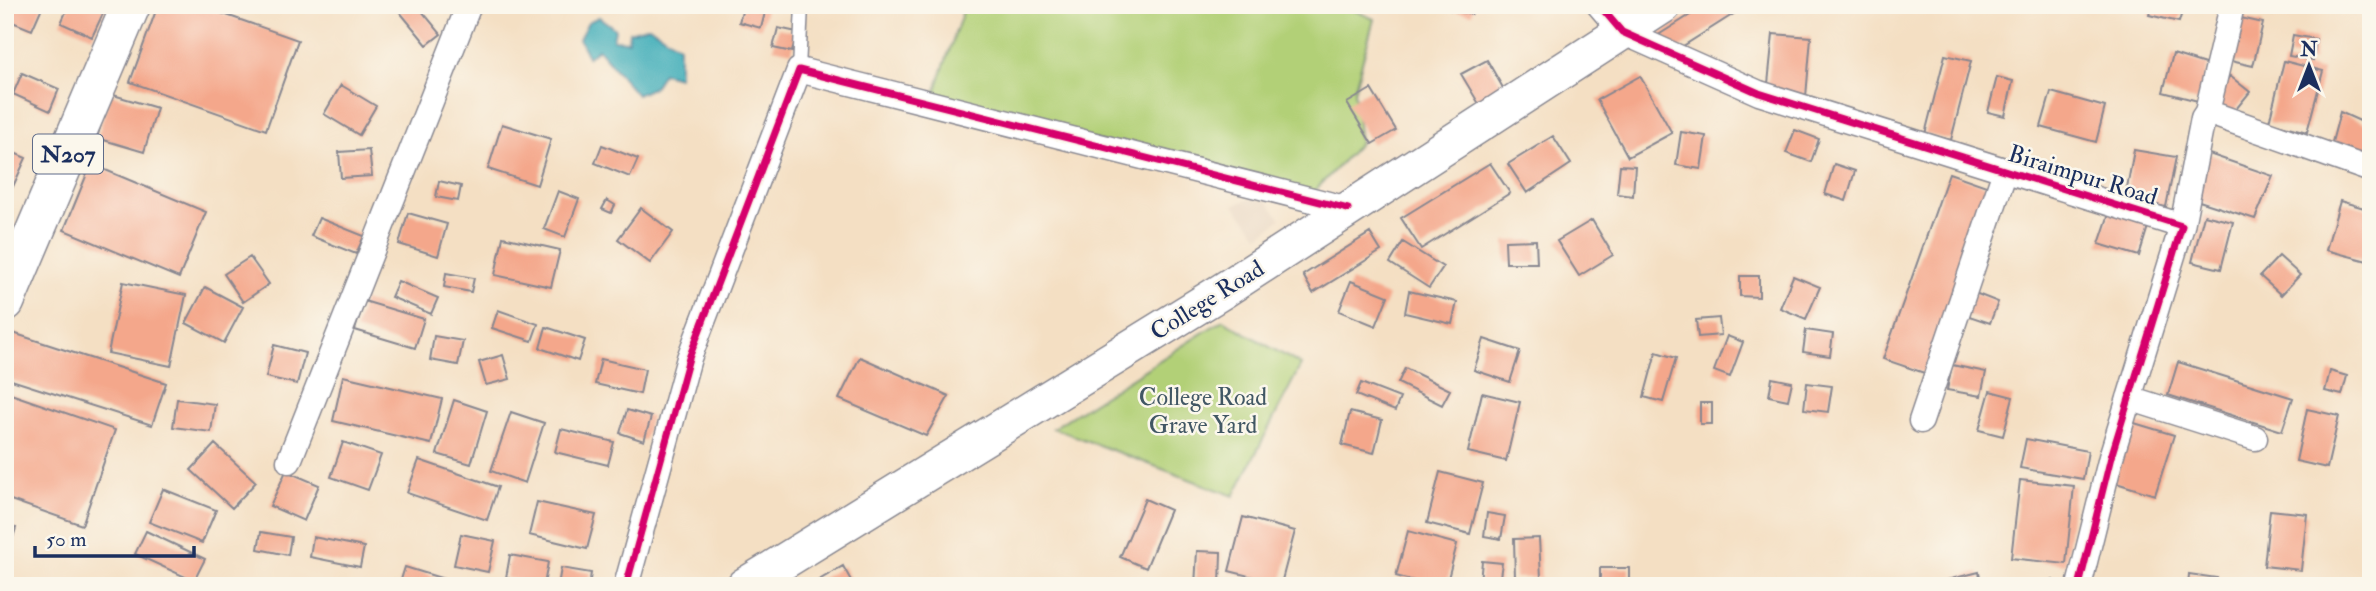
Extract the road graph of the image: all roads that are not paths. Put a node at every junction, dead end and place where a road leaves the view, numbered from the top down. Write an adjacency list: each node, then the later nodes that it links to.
1 (131, 5): 14 (highway, N207)
2 (469, 5): 18 (street)
3 (802, 5): 8 (lane)
4 (1600, 5): 7 (street)
5 (1664, 5): 7 (main road, College Road)
6 (2232, 6): 9 (street)
7 (1622, 32): 11 (street, Biraimpur Road); 12 (main road, College Road)
8 (799, 70): 12 (street); 19 (street)
9 (2207, 112): 10 (street); 13 (street)
10 (2371, 170)
11 (2005, 171): 13 (street, Biraimpur Road); 16 (street)
12 (1348, 209): 20 (main road, College Road)
13 (2182, 226): 15 (street, Biraimpur Road)
14 (5, 302)
15 (2129, 398): 17 (street); 21 (street, Biraimpur Road)
16 (1921, 421)
17 (2255, 438)
18 (289, 461)
19 (626, 586)
20 (744, 586)
21 (2079, 586)

